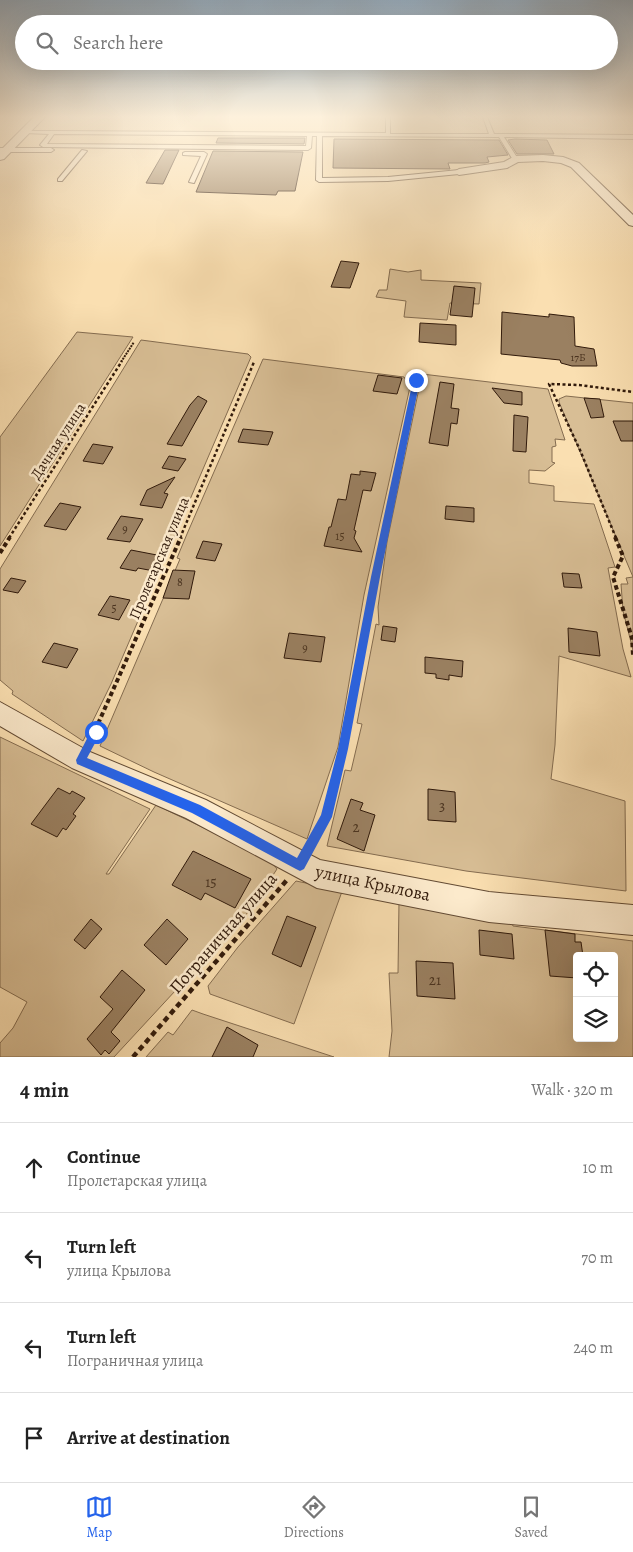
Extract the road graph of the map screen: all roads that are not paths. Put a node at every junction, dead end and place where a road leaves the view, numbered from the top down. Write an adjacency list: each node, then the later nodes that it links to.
1 (71, 166): 7 (lane)
2 (199, 166): 8 (lane)
3 (319, 166): 6 (lane)
4 (497, 166): 6 (street)
5 (576, 166): 9 (street)
6 (459, 172)
7 (60, 180)
8 (192, 182)
9 (633, 222)
10 (0, 713): 11 (street, улица Крылова)
11 (633, 920)

